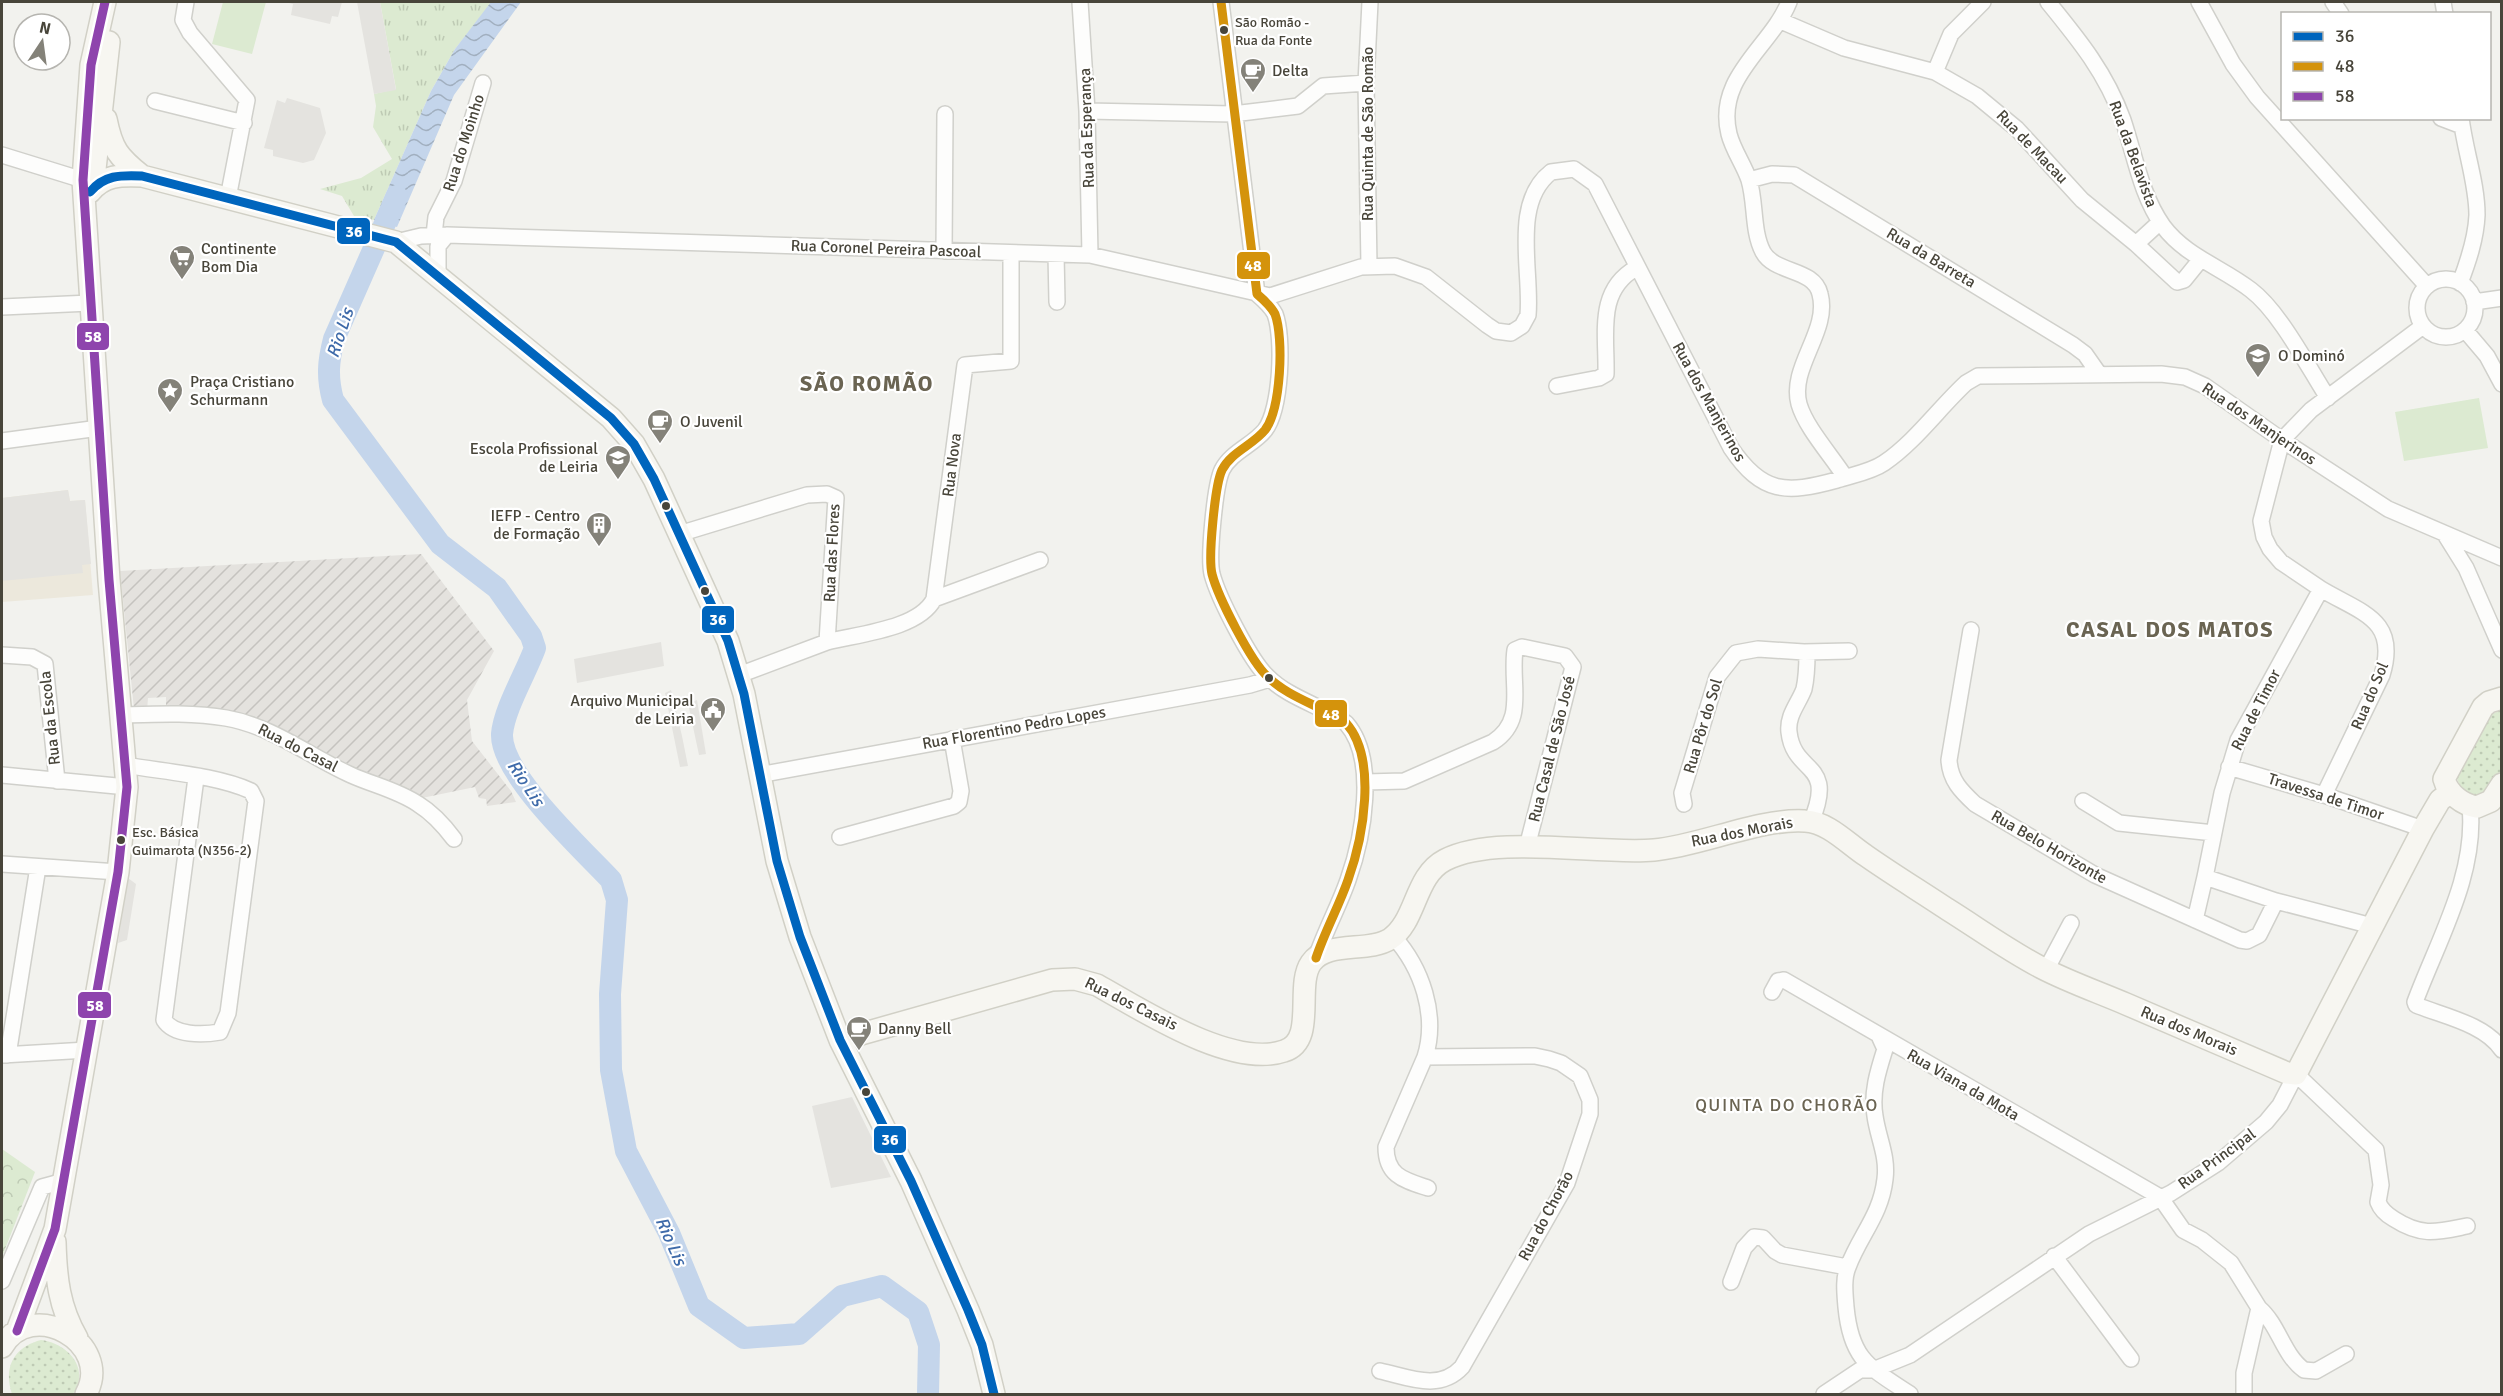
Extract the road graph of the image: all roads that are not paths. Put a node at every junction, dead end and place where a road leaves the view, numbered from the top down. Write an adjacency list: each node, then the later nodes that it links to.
1 (105, 2): 21 (main road)
2 (118, 2): 16 (main road)
3 (186, 2): 22 (street)
4 (1080, 2): 17 (street, Rua da Esperança)
5 (1221, 2): 19 (street)
6 (1370, 2): 13 (street, Rua Quinta de São Romão)
7 (1789, 2): 11 (street)
8 (1983, 2): 12 (street)
9 (2048, 2): 29 (street, Rua da Belavista)
10 (2199, 2): 42 (street)
11 (1781, 21): 12 (street, Rua de Macau); 26 (street)
12 (1935, 72): 32 (street, Rua de Macau)
13 (1366, 83): 19 (street); 38 (street, Rua Quinta de São Romão)
14 (483, 84): 30 (street, Rua do Moinho)
15 (155, 101): 22 (street)
16 (103, 104): 24 (main road); 25 (main road)
17 (1087, 111): 19 (street); 36 (street, Rua da Esperança)
18 (945, 114): 33 (street)
19 (1233, 114): 43 (street)
20 (2461, 122): 41 (street)
21 (85, 123): 24 (main road); 28 (main road)
22 (244, 123): 27 (street)
23 (2, 155): 28 (street)
24 (97, 158): 25 (main road); 28 (main road)
25 (132, 176): 27 (main road); 28 (main road)
26 (1749, 180): 51 (street, Rua da Barreta); 58 (street)
27 (230, 188): 31 (main road)
28 (86, 194): 47 (main road)
29 (2160, 222): 32 (street); 37 (street, Rua da Belavista)
30 (441, 235): 31 (street, Rua Coronel Pereira Pascoal); 33 (street, Rua Coronel Pereira Pascoal); 40 (street, Rua do Moinho)
31 (396, 242): 40 (main road)
32 (2136, 244): 37 (street, Rua de Macau)
33 (944, 251): 34 (street, Rua Coronel Pereira Pascoal)
34 (1011, 253): 35 (street, Rua Coronel Pereira Pascoal); 64 (street, Rua Nova)
35 (1056, 254): 36 (street, Rua Coronel Pereira Pascoal); 45 (street)
36 (1090, 255): 43 (street, Rua Coronel Pereira Pascoal)
37 (2201, 259): 54 (street, Rua da Belavista)
38 (1369, 266): 39 (street, Rua dos Manjerinos); 43 (street, Rua Coronel Pereira Pascoal)
39 (1636, 268): 53 (street); 58 (street, Rua dos Manjerinos)
40 (438, 276): 59 (main road)
41 (2460, 283): 42 (street); 46 (street)
42 (2427, 286): 49 (street)
43 (1257, 294): 72 (street)
44 (2502, 298): 46 (street)
45 (1057, 302)
46 (2474, 302): 50 (street)
47 (90, 303): 48 (street); 55 (main road)
48 (2, 307)
49 (2423, 326): 50 (street); 54 (street)
50 (2465, 330): 52 (street)
51 (2099, 374): 57 (street, Rua dos Manjerinos); 58 (street, Rua dos Manjerinos)
52 (2502, 384)
53 (1557, 386)
54 (2328, 398): 57 (street)
55 (99, 428): 56 (street); 74 (main road)
56 (2, 441)
57 (2282, 441): 60 (street, Rua dos Manjerinos); 63 (street)
58 (1845, 477)
59 (679, 534): 66 (street, Rua das Flores); 71 (main road)
60 (2446, 536): 61 (street, Rua dos Manjerinos); 67 (street)
61 (2502, 558)
62 (1040, 560): 64 (street)
63 (2321, 589): 77 (street, Rua de Timor); 86 (street, Rua do Sol)
64 (934, 599): 66 (street)
65 (1971, 630): 101 (street, Rua Belo Horizonte)
66 (827, 642): 71 (street)
67 (2502, 650)
68 (1849, 651): 69 (street, Rua Pôr do Sol)
69 (1807, 652): 88 (street, Rua Pôr do Sol); 90 (street)
70 (2, 655): 81 (street, Rua da Escola)
71 (739, 675): 79 (main road)
72 (1270, 679): 75 (street, Rua Florentino Pedro Lopes); 82 (street)
73 (2501, 696): 85 (main road)
74 (120, 715): 76 (main road); 94 (street, Rua do Casal)
75 (952, 739): 79 (street, Rua Florentino Pedro Lopes); 93 (street)
76 (125, 765): 80 (street); 84 (main road)
77 (2229, 767): 86 (street, Travessa de Timor); 92 (street, Rua de Timor)
78 (2, 775): 81 (street)
79 (759, 775): 109 (main road)
80 (196, 778): 80 (street)
81 (57, 781): 84 (street)
82 (1365, 782): 95 (street, Rua Casal de São José); 105 (street)
83 (2502, 784): 89 (main road)
84 (127, 787): 98 (main road)
85 (2451, 792): 89 (main road); 91 (main road, Rua Principal)
86 (2324, 795): 91 (street, Travessa de Timor)
87 (2083, 801): 92 (street)
88 (1684, 804)
89 (2470, 806): 111 (street)
90 (1811, 822): 95 (main road, Rua dos Morais); 106 (main road, Rua dos Morais)
91 (2423, 829): 103 (main road, Rua Principal)
92 (2214, 833): 99 (street, Rua de Timor)
93 (840, 837)
94 (454, 840)
95 (1527, 848): 104 (main road, Rua dos Morais)
96 (2, 864): 97 (street)
97 (38, 867): 98 (street); 112 (street)
98 (118, 873): 110 (main road)
99 (2205, 877): 100 (street); 101 (street, Rua de Timor)
100 (2276, 901): 101 (street, Rua Belo Horizonte); 103 (street)
101 (2195, 920)
102 (2071, 923): 106 (street)
103 (2372, 926): 114 (main road, Rua Principal)
104 (1393, 936): 105 (main road); 113 (street)
105 (1316, 958): 109 (main road, Rua dos Casais)
106 (2046, 970): 114 (main road, Rua dos Morais)
107 (1772, 992): 108 (street, Rua Viana da Mota)
108 (1880, 1038): 117 (street, Rua Viana da Mota); 121 (street)
109 (840, 1040): 133 (main road)
110 (87, 1050): 112 (street); 115 (main road)
111 (2502, 1050)
112 (5, 1055)
113 (1425, 1057): 116 (street); 131 (street, Rua do Chorão)
114 (2296, 1074): 117 (street, Rua Principal); 118 (street)
115 (64, 1181): 119 (main road); 122 (street)
116 (1428, 1188)
117 (2160, 1197): 120 (street, Rua Principal); 124 (street)
118 (2467, 1226)
119 (55, 1229): 125 (main road); 126 (main road)
120 (2054, 1256): 129 (street); 130 (street, Rua Principal)
121 (1847, 1267): 123 (street); 130 (street)
122 (2, 1281)
123 (1731, 1282)
124 (2259, 1308): 128 (street); 136 (street)
125 (17, 1331): 126 (main road); 127 (main road)
126 (79, 1342): 132 (main road)
127 (2, 1347)
128 (2346, 1354)
129 (2131, 1359)
130 (1873, 1370): 134 (street, Rua Principal); 135 (street)
131 (1380, 1371)
132 (86, 1395)
133 (994, 1395)
134 (1824, 1395)
135 (1910, 1395)
136 (2244, 1395)

